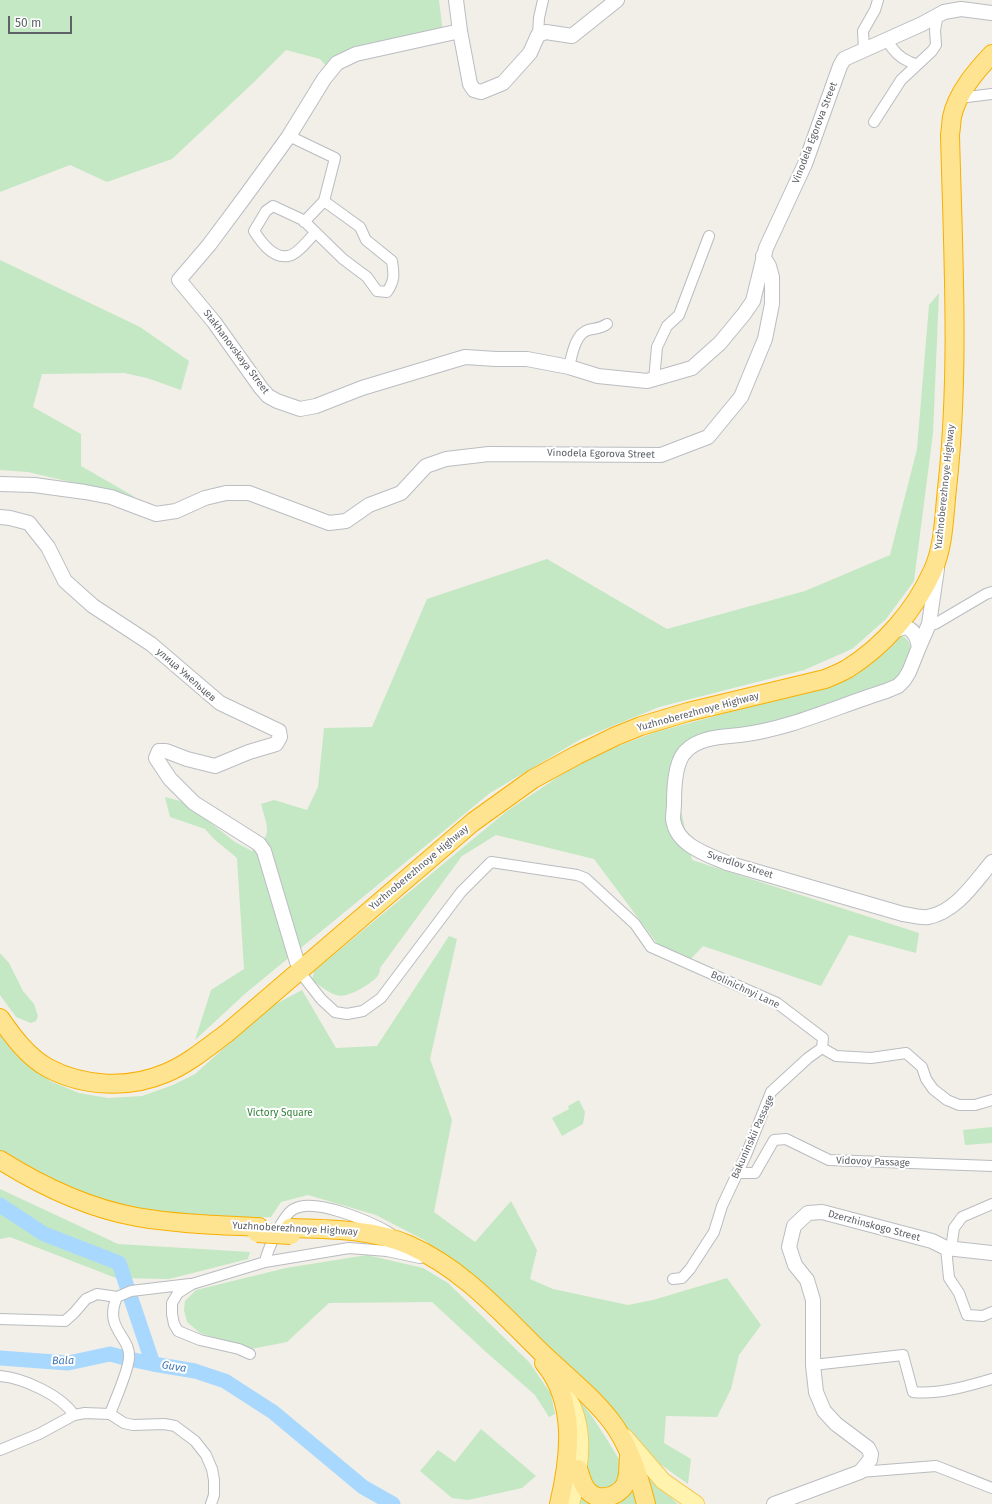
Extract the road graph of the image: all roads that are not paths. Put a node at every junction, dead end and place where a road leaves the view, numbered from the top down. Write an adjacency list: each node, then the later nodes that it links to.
1 (456, 0): 7 (main road)
2 (543, 0): 8 (street)
3 (617, 0): 8 (main road)
4 (878, 0): 11 (street)
5 (992, 13): 6 (main road, Vinodela Egorova Street)
6 (938, 14): 9 (main road, Vinodela Egorova Street); 13 (street)
7 (460, 31): 8 (main road); 17 (main road, Stakhanovskaya Street)
8 (538, 35)
9 (887, 40): 11 (main road, Vinodela Egorova Street); 13 (street)
10 (992, 47): 30 (highway, Yuzhnoberezhnoye Highway)
11 (864, 49): 22 (main road, Vinodela Egorova Street)
12 (992, 54): 15 (highway, Yuzhnoberezhnoye Highway)
13 (917, 65): 16 (street)
14 (992, 94): 15 (street)
15 (959, 98): 28 (highway, Yuzhnoberezhnoye Highway)
16 (874, 122)
17 (289, 136): 18 (street); 24 (main road, Stakhanovskaya Street)
18 (324, 201): 19 (street); 20 (street)
19 (304, 222): 20 (street); 20 (street)
20 (315, 233)
21 (709, 236): 25 (street)
22 (763, 256): 25 (main road, Stakhanovskaya Street); 26 (main road, Vinodela Egorova Street)
23 (607, 324): 24 (street)
24 (568, 367): 25 (main road, Stakhanovskaya Street)
25 (654, 380)
26 (0, 484)
27 (0, 517): 35 (main road, улица Умельцев)
28 (937, 558): 30 (highway, Yuzhnoberezhnoye Highway); 31 (main road, Sverdlov Street)
29 (992, 592): 31 (street)
30 (912, 600): 31 (main road); 32 (highway, Yuzhnoberezhnoye Highway); 35 (highway, Yuzhnoberezhnoye Highway)
31 (929, 624): 33 (main road, Sverdlov Street)
32 (893, 631): 33 (main road); 35 (highway, Yuzhnoberezhnoye Highway)
33 (919, 647): 34 (main road, Sverdlov Street)
34 (992, 862)
35 (300, 969): 36 (highway, Yuzhnoberezhnoye Highway); 37 (highway, Yuzhnoberezhnoye Highway); 38 (street, Bolinichnyi Lane)
36 (0, 1007)
37 (0, 1018)
38 (822, 1048): 39 (street); 43 (street, Bakuninskii Passage)
39 (992, 1100)
40 (0, 1160): 45 (highway, Yuzhnoberezhnoye Highway)
41 (992, 1166): 43 (street, Vidovoy Passage)
42 (0, 1172): 45 (highway, Yuzhnoberezhnoye Highway)
43 (737, 1173): 52 (street, Bakuninskii Passage)
44 (992, 1204): 48 (street)
45 (258, 1230): 46 (highway, Yuzhnoberezhnoye Highway)
46 (290, 1232): 47 (highway, Yuzhnoberezhnoye Highway); 50 (highway, Yuzhnoberezhnoye Highway)
47 (408, 1244): 51 (street); 64 (highway, Yuzhnoberezhnoye Highway)
48 (949, 1248): 49 (main road, Dzerzhinskogo Street); 55 (street); 58 (main road, Dzerzhinskogo Street)
49 (992, 1253)
50 (420, 1258): 51 (street); 60 (highway, Yuzhnoberezhnoye Highway)
51 (265, 1262): 53 (street)
52 (673, 1279)
53 (192, 1284): 54 (street); 57 (street)
54 (119, 1296): 56 (street); 62 (street)
55 (992, 1312)
56 (0, 1319)
57 (250, 1354)
58 (813, 1365): 61 (street); 68 (main road, Dzerzhinskogo Street)
59 (0, 1376): 63 (street)
60 (555, 1380): 67 (main road); 71 (highway, Yuzhnoberezhnoye Highway)
61 (992, 1380)
62 (110, 1414): 63 (street); 70 (street)
63 (74, 1415): 65 (street)
64 (611, 1421): 66 (highway, Yuzhnoberezhnoye Highway); 74 (main road)
65 (0, 1450)
66 (629, 1452): 67 (highway); 73 (highway, Yuzhnoberezhnoye Highway)
67 (578, 1468): 72 (main road)
68 (860, 1472): 69 (street); 75 (main road)
69 (992, 1488)
70 (211, 1504)
71 (559, 1504)
72 (571, 1504)
73 (646, 1504)
74 (696, 1504)
75 (774, 1504)

